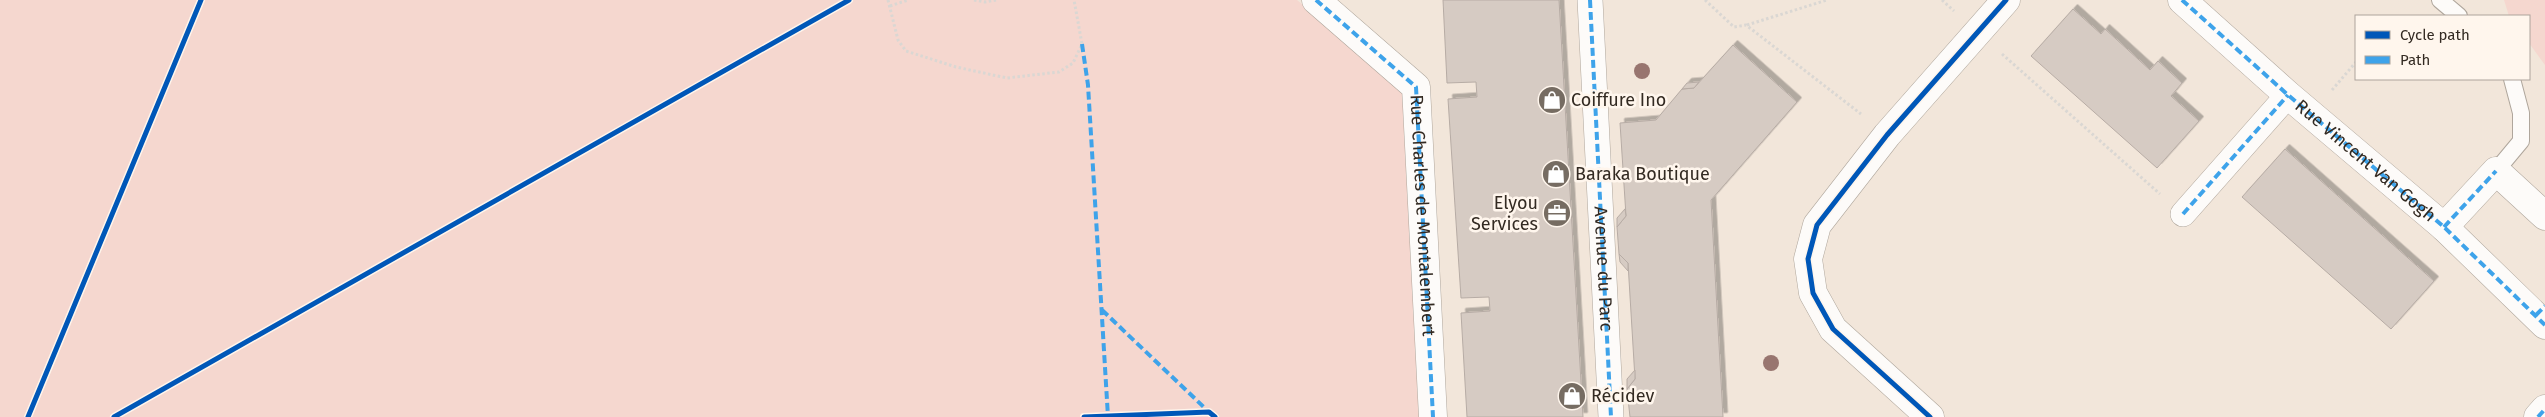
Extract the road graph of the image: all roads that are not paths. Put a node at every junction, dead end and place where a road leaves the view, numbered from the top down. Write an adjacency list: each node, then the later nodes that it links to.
1 (1316, 0): 15 (street, Rue Charles de Montalembert)
2 (1590, 0): 16 (street, Avenue du Parc)
3 (2006, 0): 17 (street)
4 (2182, 0): 8 (street, Rue Vincent Van Gogh)
5 (2440, 0): 6 (lane)
6 (2457, 15)
7 (2512, 80): 9 (lane)
8 (2288, 95): 10 (street); 12 (street, Rue Vincent Van Gogh)
9 (2496, 171): 11 (street); 12 (street)
10 (2183, 214)
11 (2545, 216)
12 (2444, 227): 13 (street, Rue Vincent Van Gogh)
13 (2542, 315)
14 (2545, 409): 18 (street)
15 (1433, 417)
16 (1611, 417)
17 (1930, 417)
18 (2538, 417)

